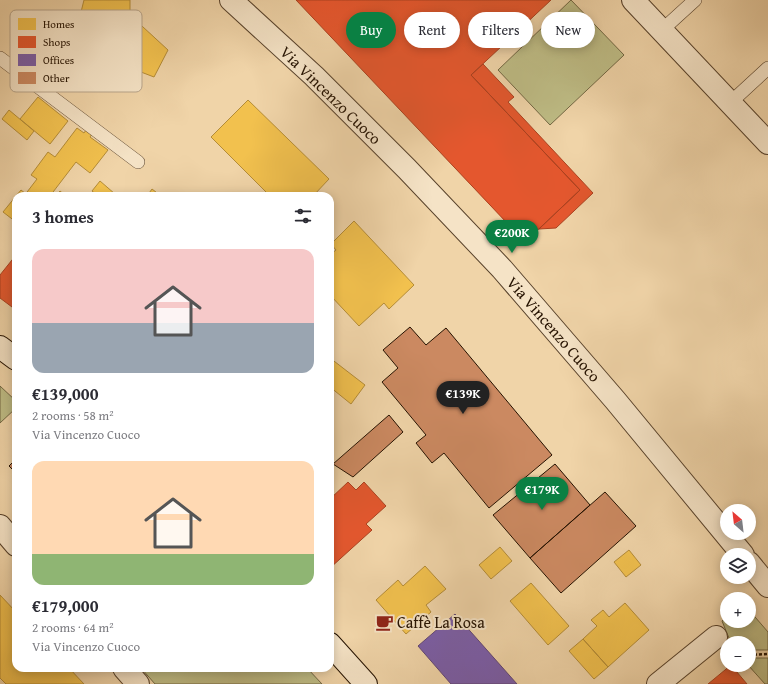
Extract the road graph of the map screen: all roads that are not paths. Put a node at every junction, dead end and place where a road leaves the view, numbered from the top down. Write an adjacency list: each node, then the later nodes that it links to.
1 (231, 0): 16 (street, Via Vincenzo Cuoco)
2 (633, 0): 4 (street)
3 (695, 0): 4 (lane)
4 (661, 31): 9 (street)
5 (0, 58): 6 (lane)
6 (10, 66)
7 (768, 68): 9 (lane)
8 (45, 92): 11 (lane)
9 (730, 103): 10 (street)
10 (768, 143)
11 (138, 162)
12 (0, 347): 13 (street)
13 (12, 357)
14 (0, 526): 15 (street)
15 (12, 540)
16 (737, 548)
17 (756, 571): 18 (street)
18 (768, 586)
19 (716, 637): 24 (street)
20 (334, 648): 23 (street)
21 (128, 672): 22 (street)
22 (138, 684)
23 (366, 684)
24 (658, 684)

